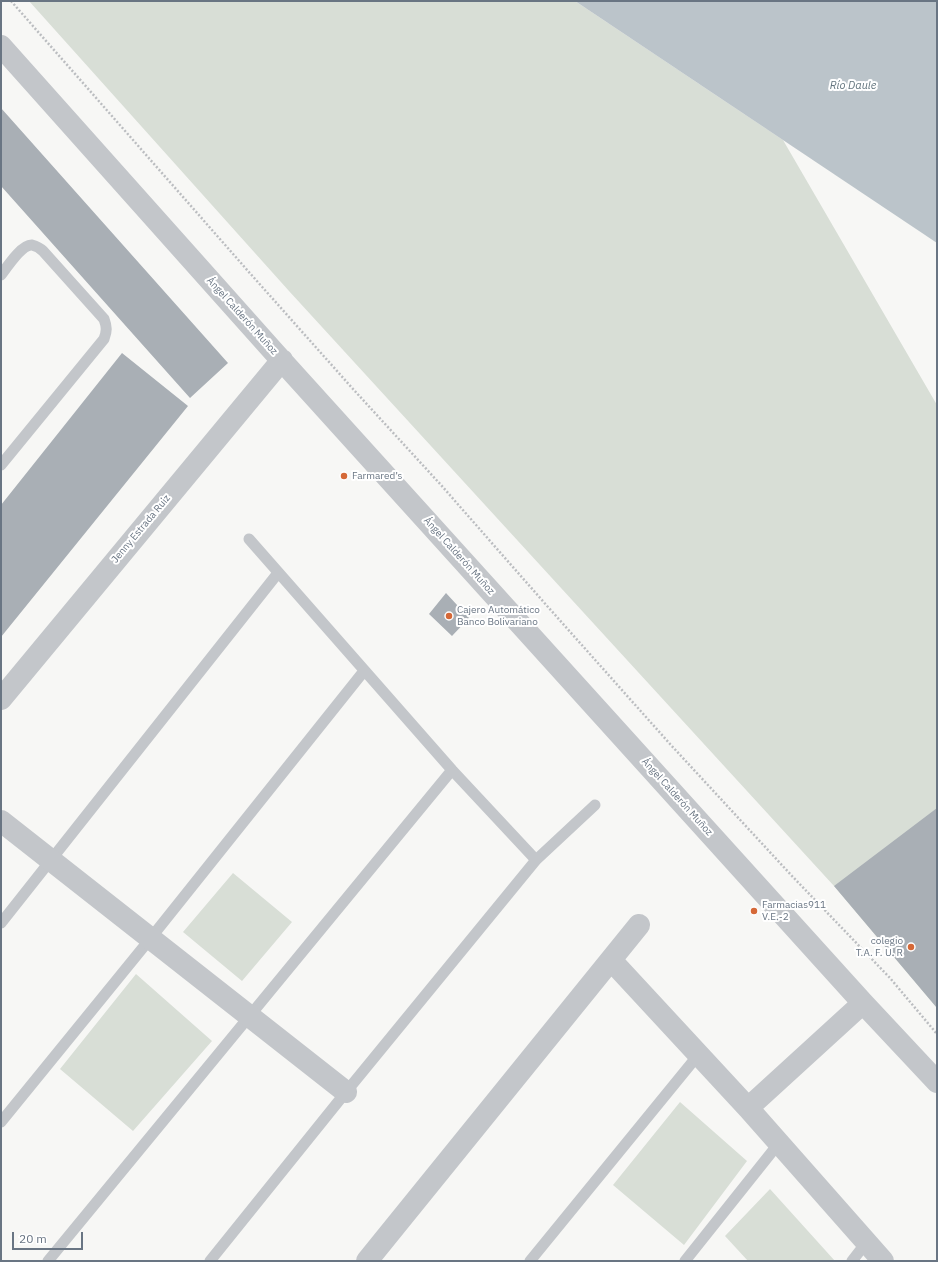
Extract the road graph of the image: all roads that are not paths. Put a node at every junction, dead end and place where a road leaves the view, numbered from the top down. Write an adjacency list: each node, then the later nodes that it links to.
1 (1, 46): 3 (street, Ángel Calderón Muñoz)
2 (1, 275): 4 (lane)
3 (282, 360): 8 (street, Jenny Estrada Ruiz); 18 (street, Ángel Calderón Muñoz)
4 (1, 465)
5 (249, 539): 6 (lane)
6 (278, 573): 7 (lane); 13 (lane)
7 (364, 671): 9 (lane); 16 (lane)
8 (1, 699)
9 (452, 770): 12 (lane); 19 (lane)
10 (595, 805): 12 (lane)
11 (1, 821): 13 (street)
12 (536, 860): 22 (lane)
13 (51, 861): 14 (lane); 16 (street)
14 (1, 923)
15 (639, 925): 17 (street)
16 (150, 939): 19 (street); 24 (lane)
17 (611, 960): 20 (street); 29 (street)
18 (863, 1003): 21 (street, Ángel Calderón Muñoz); 23 (street)
19 (249, 1016): 22 (street); 27 (lane)
20 (698, 1054): 23 (street); 30 (lane)
21 (937, 1082)
22 (346, 1092): 28 (lane)
23 (748, 1108): 25 (street)
24 (1, 1122)
25 (779, 1143): 26 (street); 31 (lane)
26 (866, 1243): 32 (lane); 33 (street)
27 (48, 1261)
28 (210, 1261)
29 (367, 1261)
30 (530, 1261)
31 (685, 1261)
32 (852, 1261)
33 (883, 1261)

